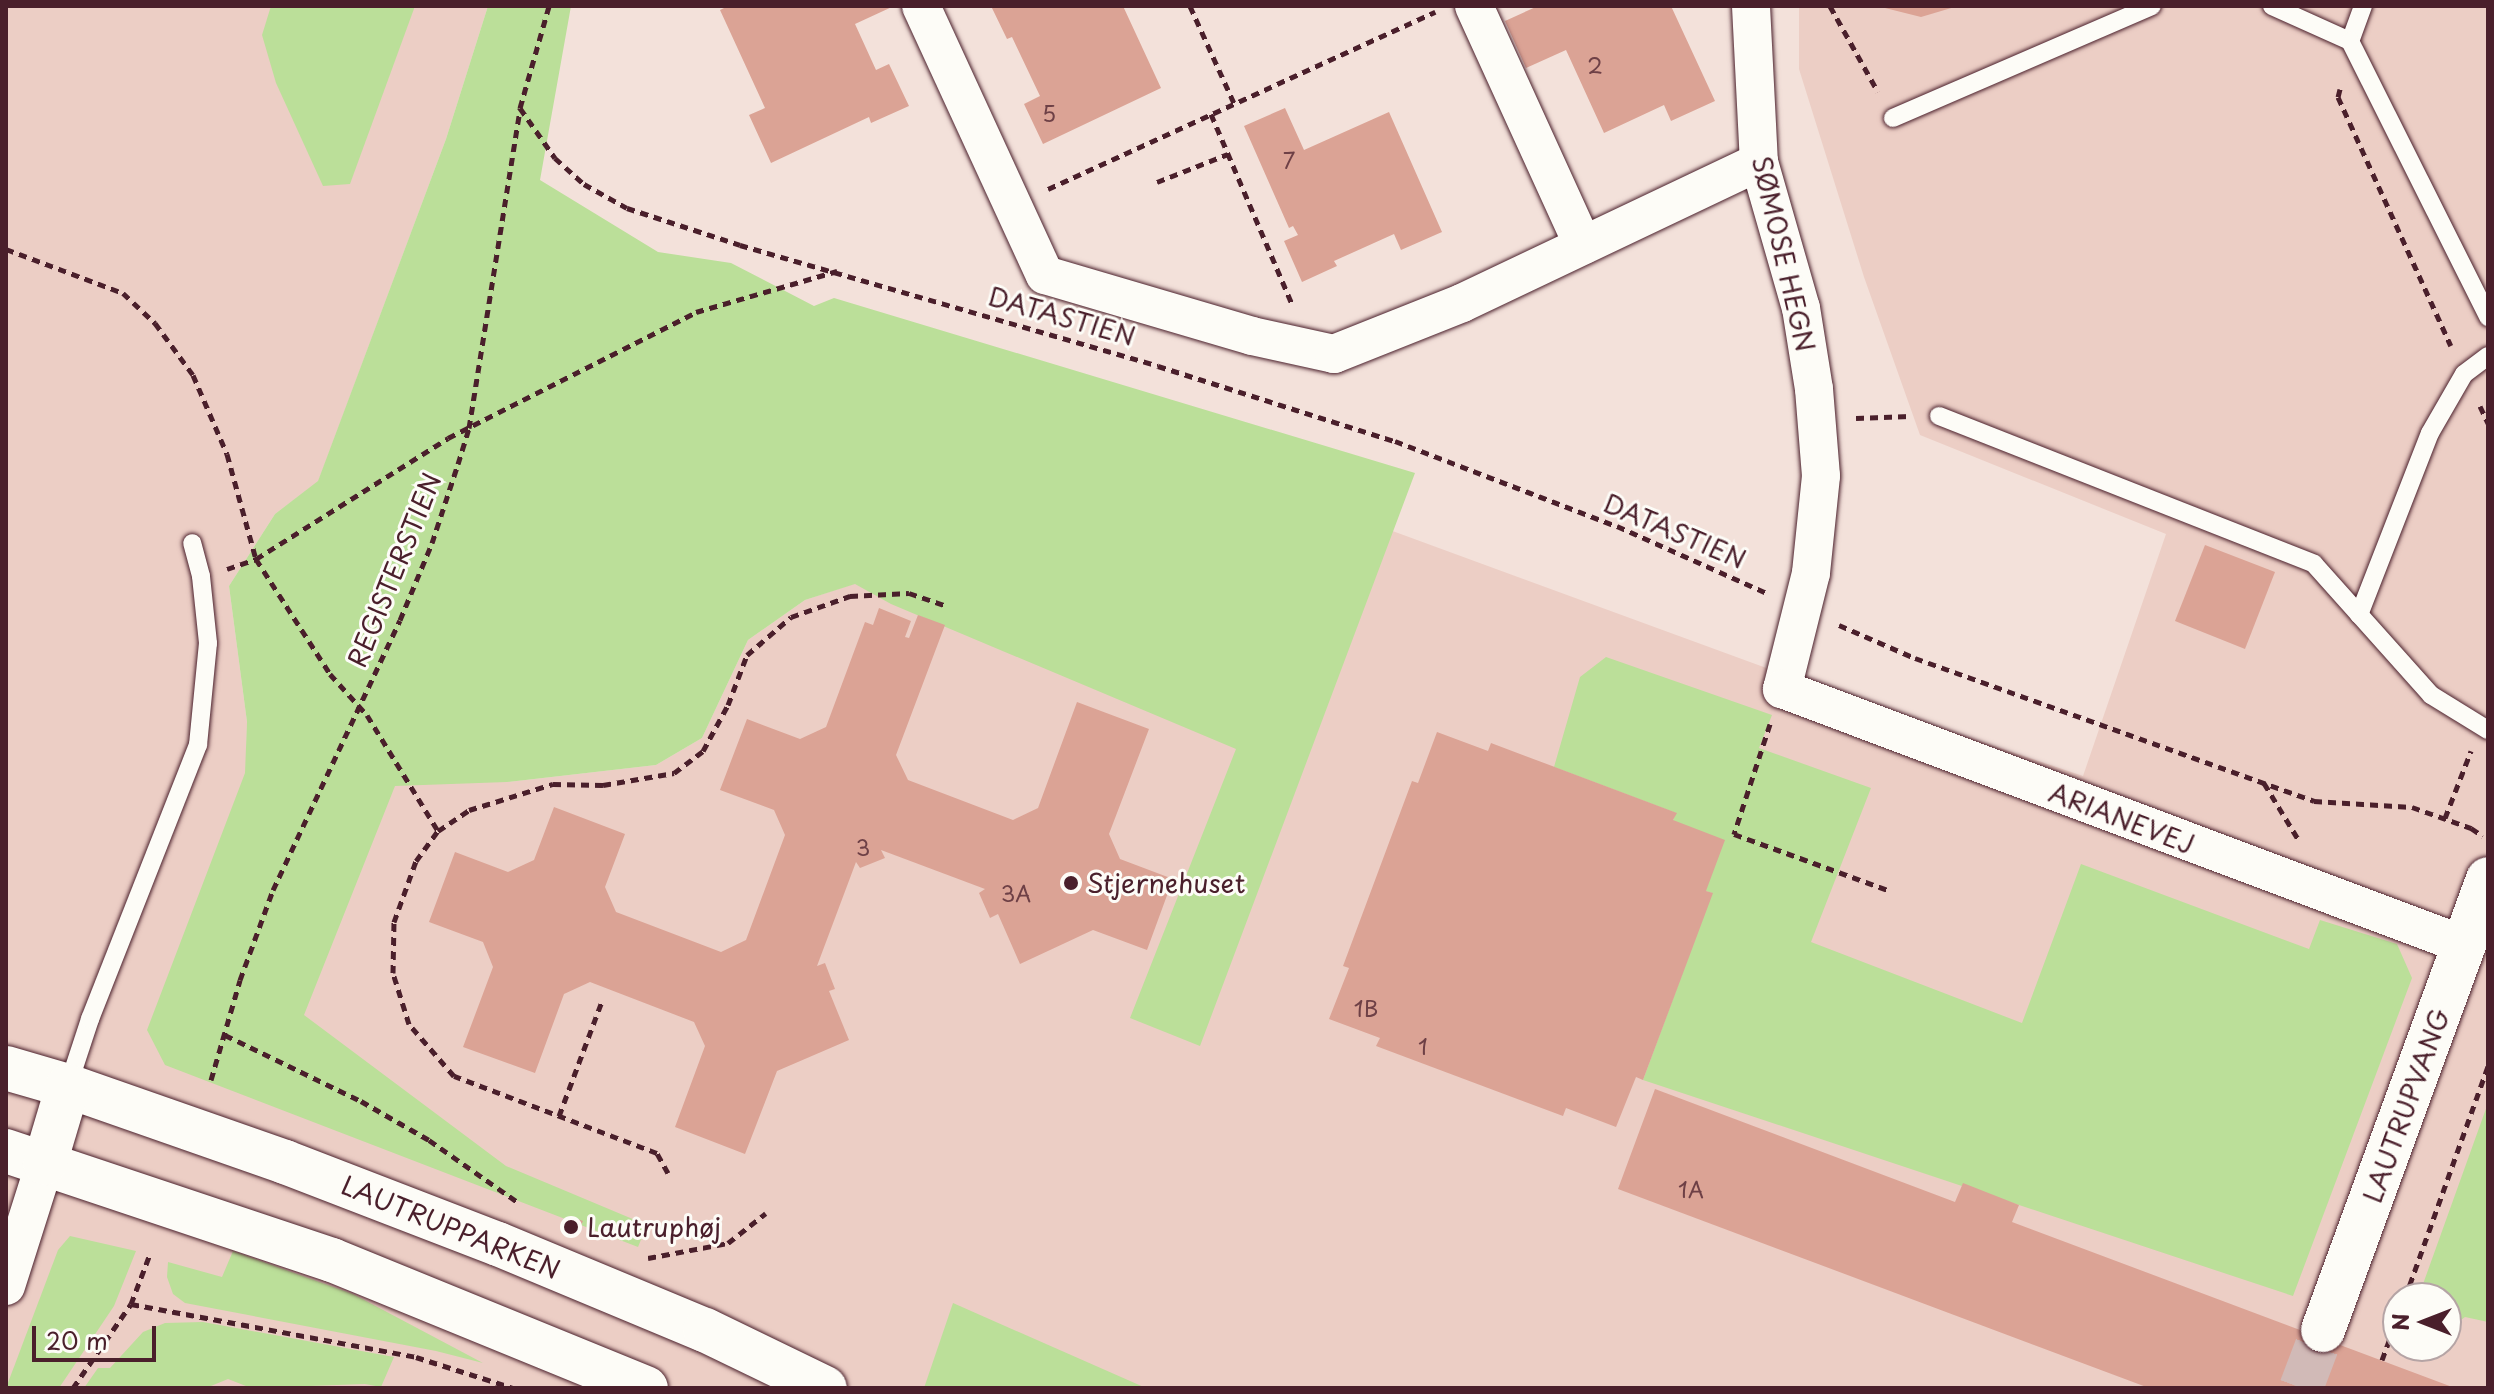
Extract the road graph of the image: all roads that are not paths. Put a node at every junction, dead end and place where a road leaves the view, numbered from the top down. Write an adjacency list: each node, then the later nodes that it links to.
1 (921, 6): 10 (street)
2 (1474, 6): 10 (street)
3 (1751, 6): 9 (street, SØMOSE HEGN)
4 (2152, 6): 8 (lane)
5 (2272, 6): 7 (lane)
6 (2363, 6): 7 (lane)
7 (2350, 41): 11 (lane)
8 (1893, 118)
9 (1759, 162): 10 (street); 16 (street, SØMOSE HEGN)
10 (1583, 245)
11 (2488, 317)
12 (2488, 356): 15 (lane)
13 (1939, 416): 15 (lane)
14 (192, 543): 21 (lane)
15 (2359, 615): 17 (lane)
16 (1782, 689): 19 (street, ARIANEVEJ)
17 (2484, 727)
18 (2488, 879): 19 (street, LAUTRUPVANG)
19 (2464, 945): 24 (street, LAUTRUPVANG)
20 (6, 1068): 21 (street, LAUTRUPPARKEN)
21 (68, 1086): 22 (street); 26 (street, LAUTRUPPARKEN)
22 (26, 1157): 23 (street); 25 (street)
23 (6, 1286)
24 (2323, 1330)
25 (646, 1388)
26 (825, 1388)

